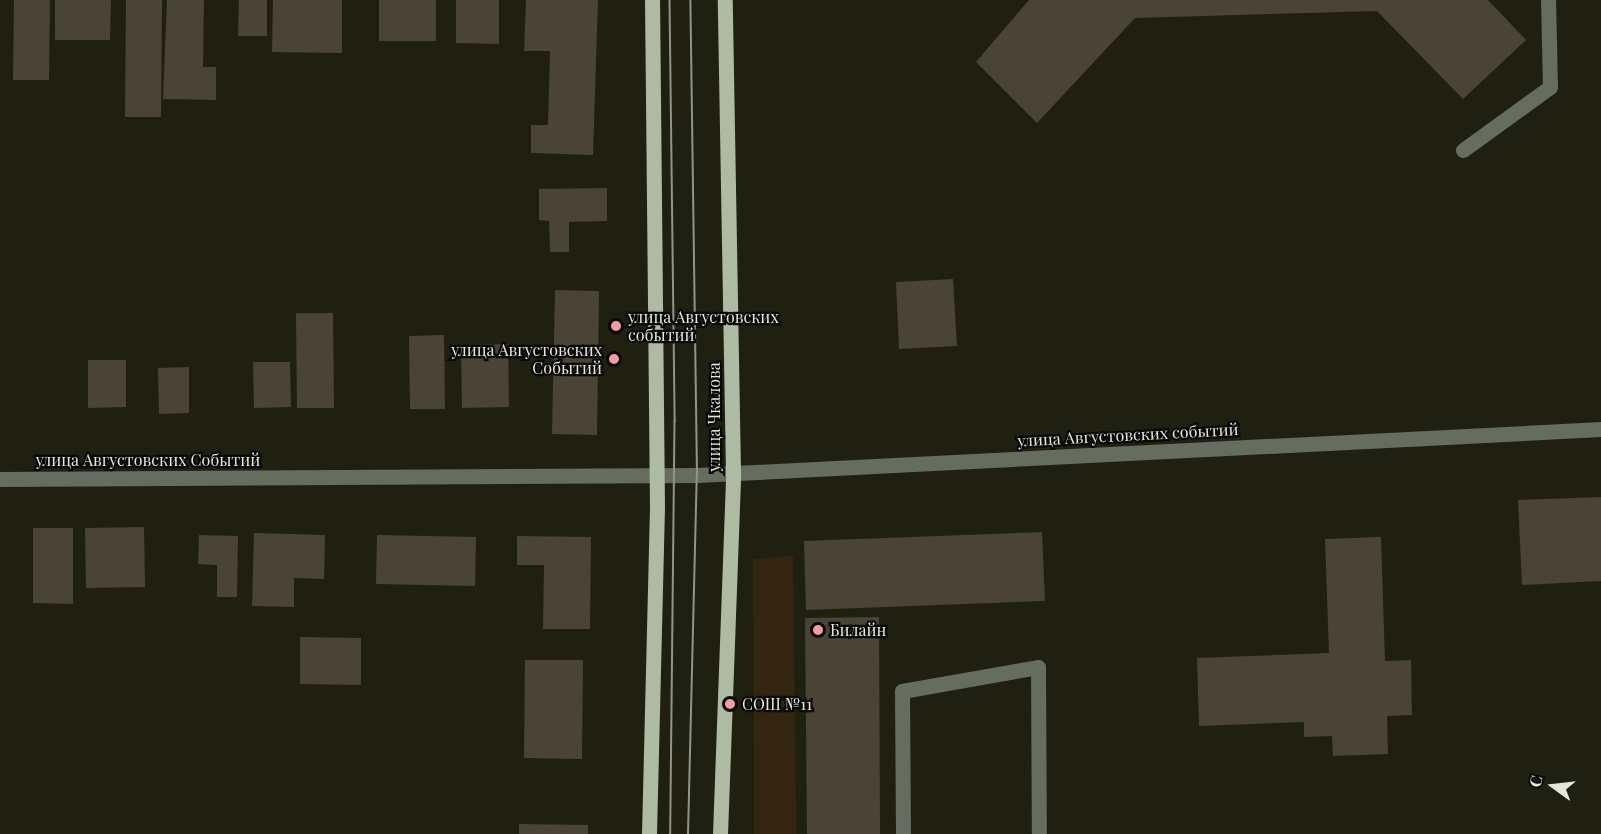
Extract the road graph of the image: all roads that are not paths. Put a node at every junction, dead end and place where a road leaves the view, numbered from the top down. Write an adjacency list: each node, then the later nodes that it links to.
1 (652, 0): 7 (main road)
2 (725, 0): 6 (main road, улица Чкалова)
3 (1548, 0): 4 (street)
4 (1463, 150)
5 (1601, 429): 6 (street, улица Августовских событий)
6 (733, 473): 7 (street, улица Августовских событий); 10 (main road, улица Чкалова)
7 (657, 474): 8 (street, улица Августовских Событий); 9 (main road)
8 (0, 479)
9 (649, 834)
10 (720, 834)
11 (903, 834): 12 (street)
12 (1039, 834)

